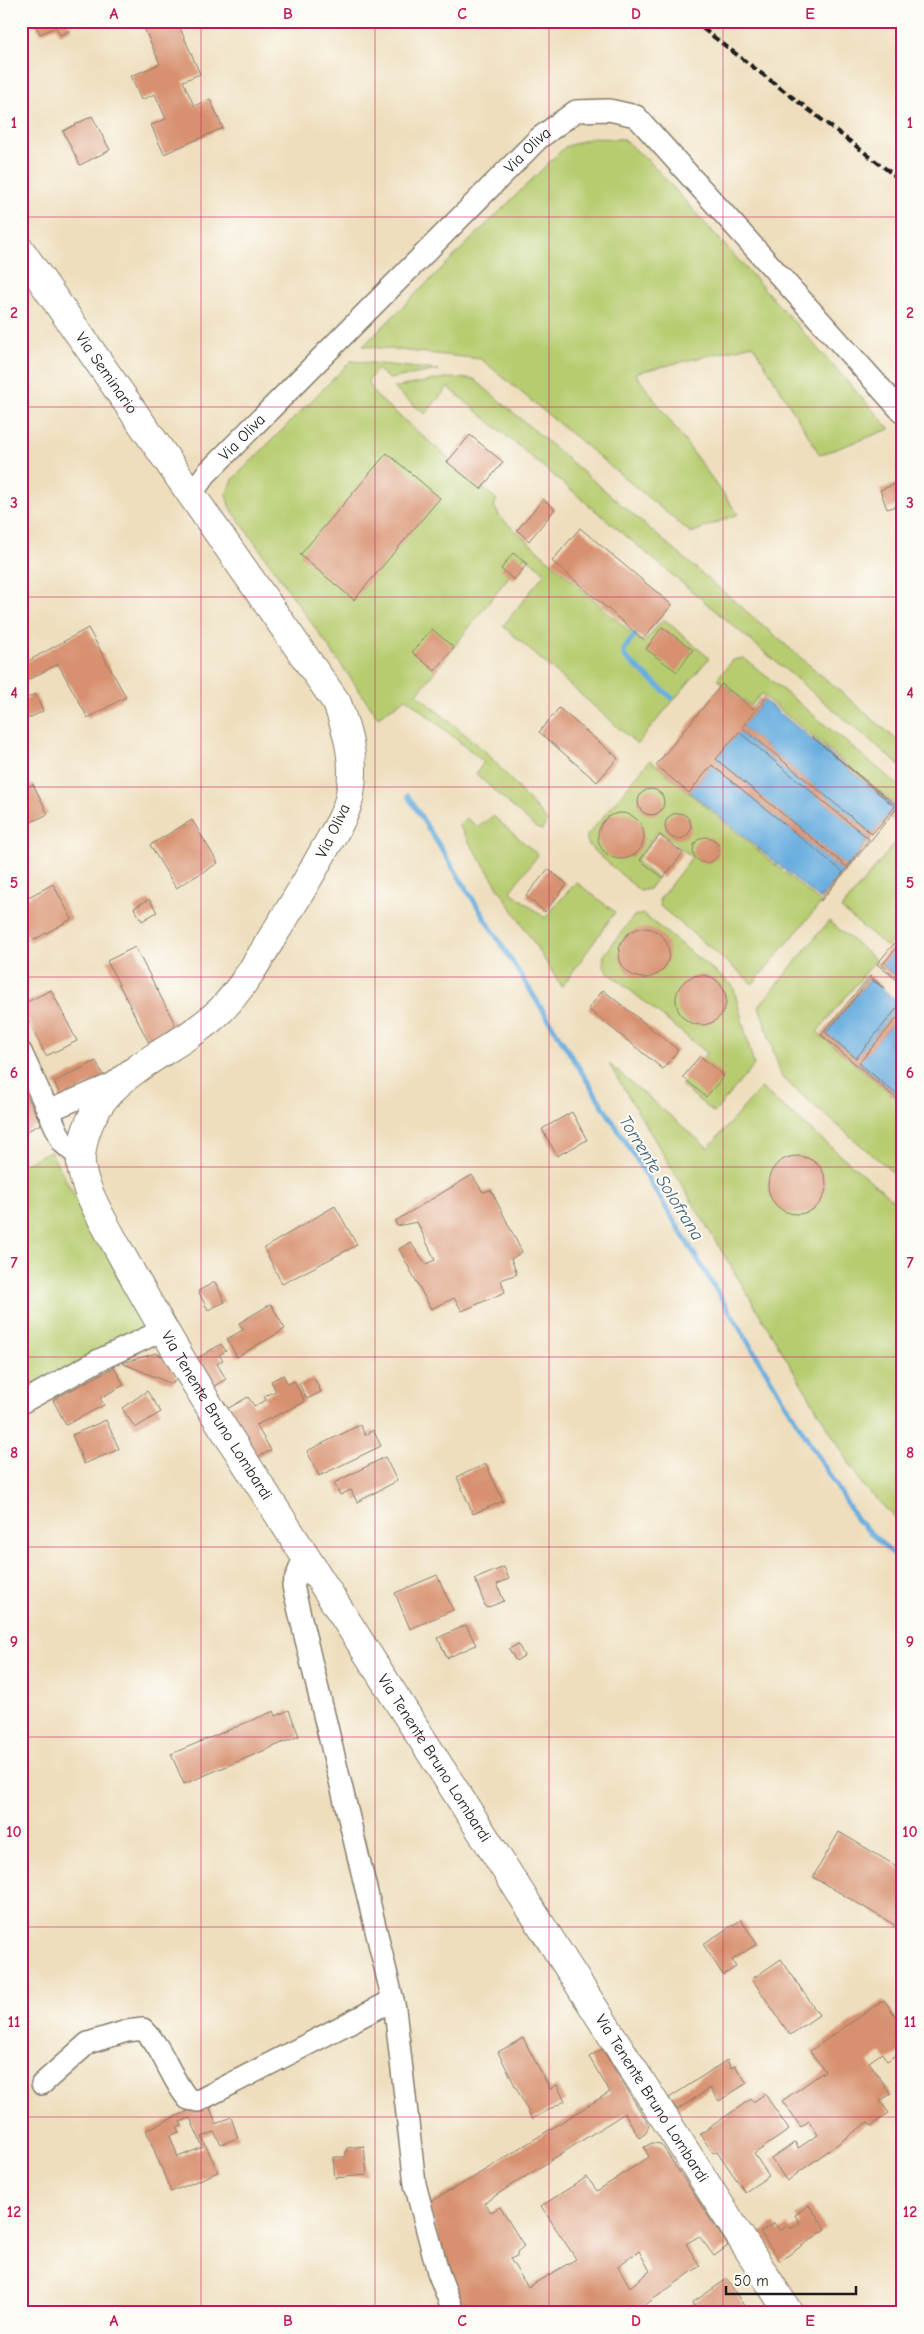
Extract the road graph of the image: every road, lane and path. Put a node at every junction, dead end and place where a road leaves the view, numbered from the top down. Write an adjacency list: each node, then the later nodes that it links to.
1 (21, 251): 3 (main road, Via Seminario)
2 (903, 413): 3 (street, Via Oliva)
3 (192, 493): 5 (main road, Via Oliva)
4 (21, 1052): 6 (street)
5 (118, 1082): 6 (street); 7 (main road, Via Oliva)
6 (48, 1111): 7 (street); 8 (street)
7 (89, 1122): 8 (main road, Via Oliva)
8 (80, 1158): 9 (main road, Via Oliva)
9 (90, 1195): 10 (main road, Via Tenente Bruno Lombardi)
10 (163, 1330): 11 (street); 12 (main road, Via Tenente Bruno Lombardi)
11 (21, 1403)
12 (305, 1555): 13 (street); 16 (main road, Via Tenente Bruno Lombardi)
13 (393, 2000): 14 (street); 15 (street)
14 (42, 2084)
15 (454, 2313)
16 (789, 2313)

